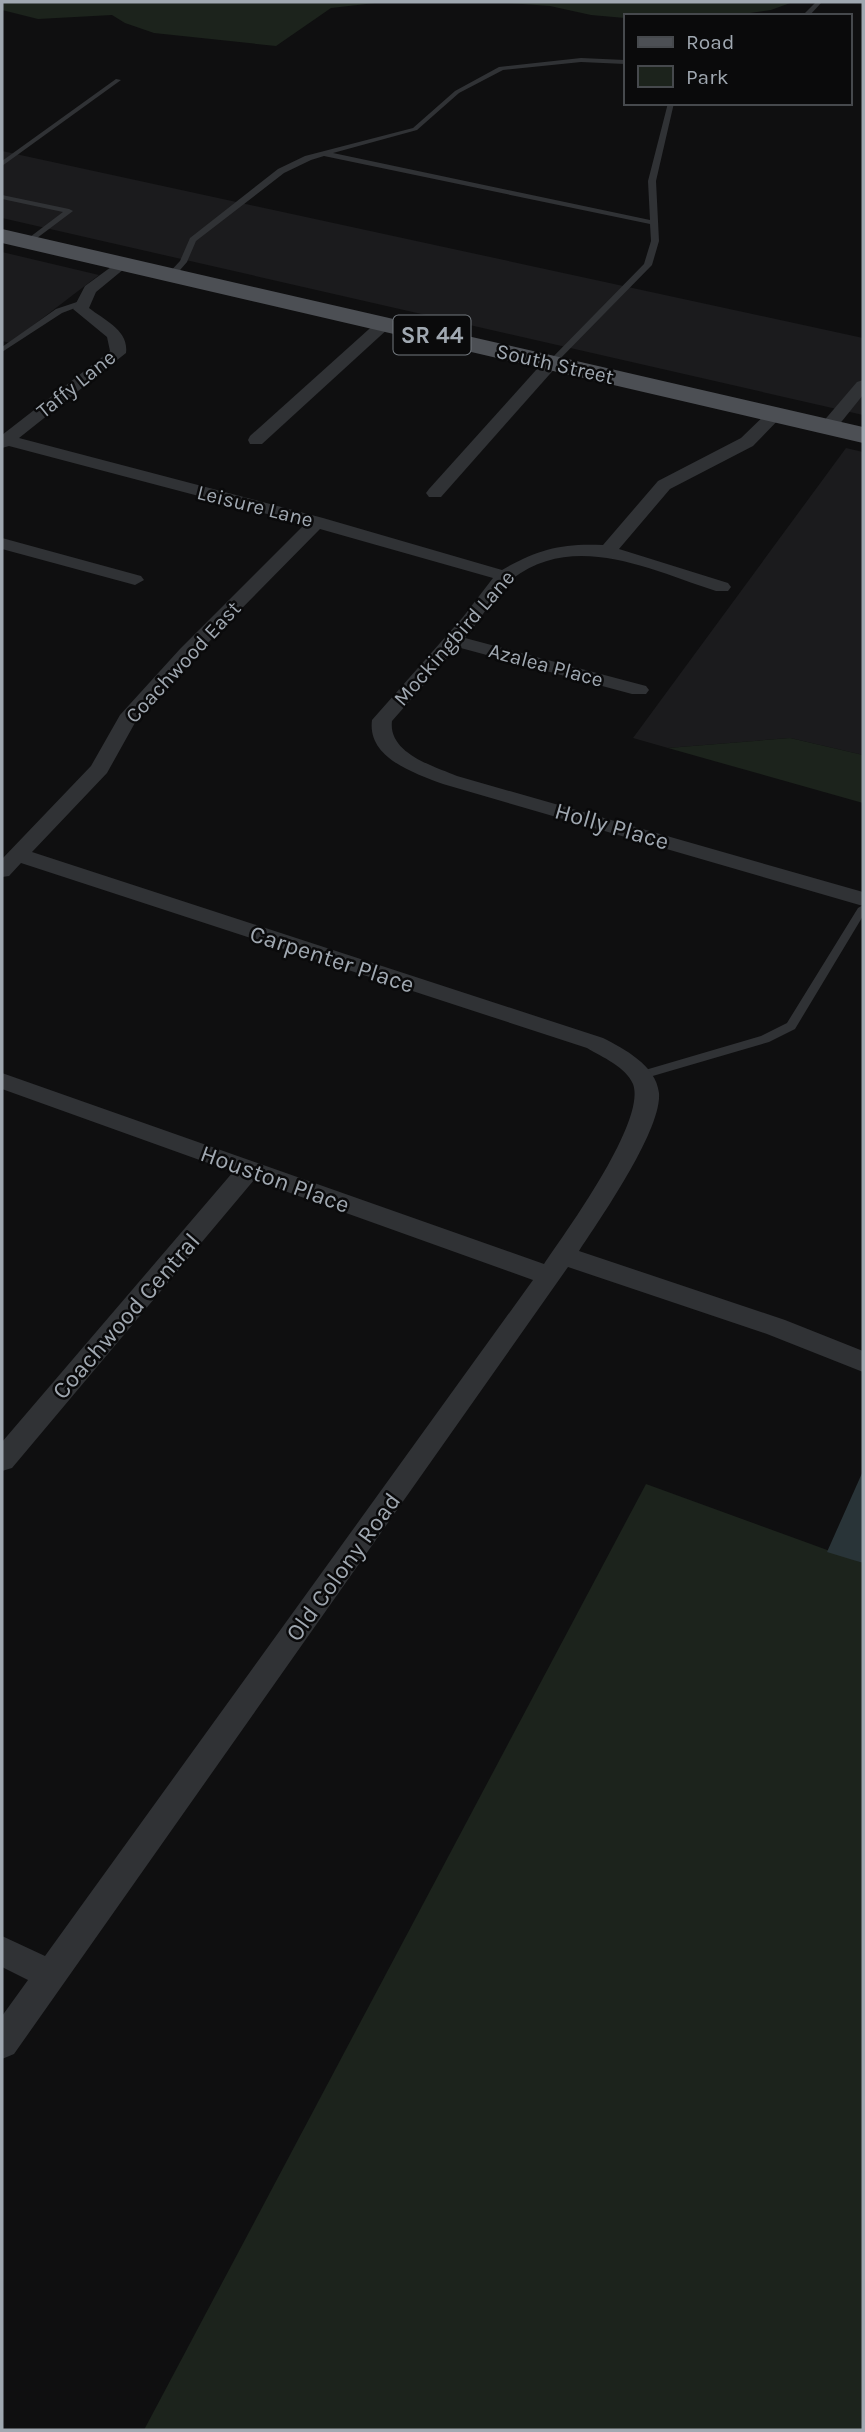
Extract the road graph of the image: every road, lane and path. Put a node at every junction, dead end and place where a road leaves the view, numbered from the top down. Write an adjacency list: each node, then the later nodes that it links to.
1 (819, 2): 2 (lane)
2 (806, 14)
3 (624, 62): 6 (lane)
4 (118, 80): 7 (lane)
5 (671, 105): 11 (lane)
6 (323, 154): 11 (lane); 15 (lane)
7 (2, 164)
8 (2, 197): 9 (lane)
9 (15, 200): 10 (lane); 13 (lane)
10 (2, 210)
11 (654, 223): 19 (lane)
12 (2, 236): 13 (main road, South Street / SR 44)
13 (29, 242): 14 (main road, South Street / SR 44)
14 (122, 264): 15 (main road, South Street / SR 44); 16 (street)
15 (172, 275): 17 (main road, South Street / SR 44)
16 (80, 303): 18 (lane); 25 (street, Taffy Lane)
17 (384, 324): 19 (main road, South Street / SR 44); 24 (street)
18 (2, 350)
19 (551, 363): 21 (main road, South Street / SR 44); 26 (street)
20 (863, 385): 22 (street)
21 (775, 415): 22 (main road, South Street / SR 44); 29 (street)
22 (828, 427): 23 (main road, South Street / SR 44)
23 (863, 435)
24 (257, 440)
25 (4, 441): 27 (street, Leisure Lane)
26 (435, 493)
27 (317, 522): 30 (street, Leisure Lane); 36 (street, Coachwood East)
28 (2, 543): 31 (street)
29 (608, 551): 30 (street, Mockingbird Lane); 32 (street, Mockingbird Lane)
30 (504, 576): 33 (street, Mockingbird Lane)
31 (135, 580)
32 (722, 587)
33 (453, 640): 34 (street, Azalea Place); 35 (street, Mockingbird Lane)
34 (639, 690)
35 (380, 725): 38 (street, Holly Place)
36 (18, 855): 37 (street, Coachwood East); 40 (street, Carpenter Place)
37 (2, 871)
38 (863, 899)
39 (863, 908): 40 (lane)
40 (639, 1076): 43 (street, Old Colony Road)
41 (2, 1081): 42 (street, Houston Place)
42 (249, 1170): 43 (street, Houston Place); 45 (street, Coachwood Central)
43 (556, 1265): 44 (street, Houston Place); 47 (street, Old Colony Road)
44 (863, 1362)
45 (2, 1460)
46 (2, 1951): 47 (street)
47 (50, 1975): 48 (street, Old Colony Road)
48 (2, 2043)

